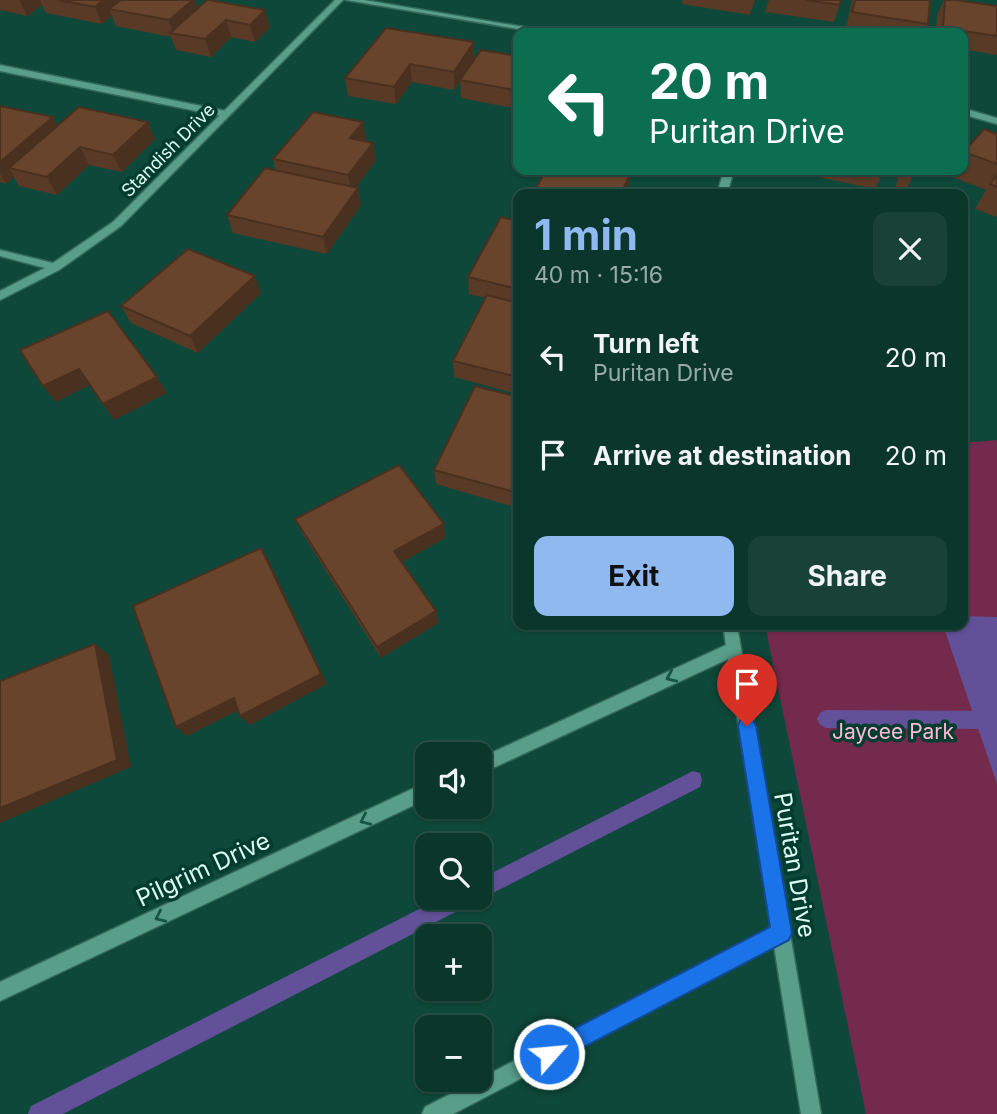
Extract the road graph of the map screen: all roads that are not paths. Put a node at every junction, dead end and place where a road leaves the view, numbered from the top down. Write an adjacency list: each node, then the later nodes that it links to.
1 (338, 0): 6 (street, Standish Drive)
2 (350, 0): 3 (street)
3 (524, 28)
4 (0, 68): 6 (street)
5 (968, 113): 7 (street)
6 (226, 114): 9 (street, Standish Drive)
7 (997, 121)
8 (0, 253): 9 (street)
9 (55, 267): 10 (street, Standish Drive)
10 (0, 296)
11 (731, 630): 12 (street, Puritan Drive)
12 (734, 649): 13 (street, one-way to 13); 15 (street, Puritan Drive)
13 (492, 760)
14 (415, 796): 16 (street, Pilgrim Drive, one-way to 16)
15 (782, 933): 17 (street); 18 (street, Puritan Drive)
16 (0, 992)
17 (432, 1114)
18 (811, 1114)

